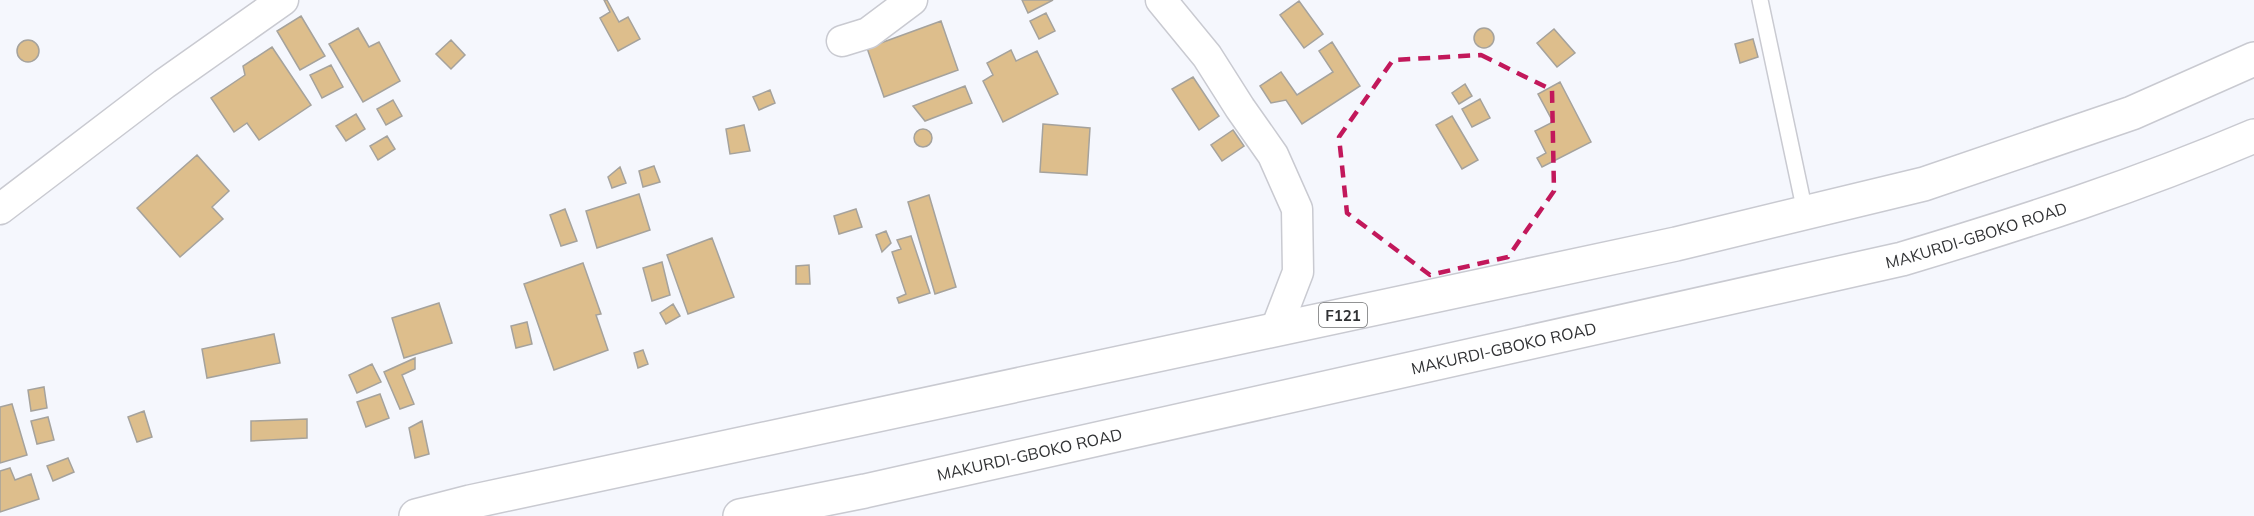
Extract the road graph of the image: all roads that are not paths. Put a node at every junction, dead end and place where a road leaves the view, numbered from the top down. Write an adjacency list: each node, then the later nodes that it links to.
1 (283, 0): 8 (street)
2 (912, 0): 5 (street)
3 (1161, 0): 10 (street)
4 (1760, 0): 9 (lane)
5 (842, 41)
6 (2254, 59): 9 (main road, F121)
7 (2254, 136): 12 (main road, MAKURDI-GBOKO ROAD)
8 (0, 209)
9 (1805, 212): 10 (main road, F121)
10 (1276, 329): 11 (main road, F121)
11 (416, 516)
12 (740, 516)

